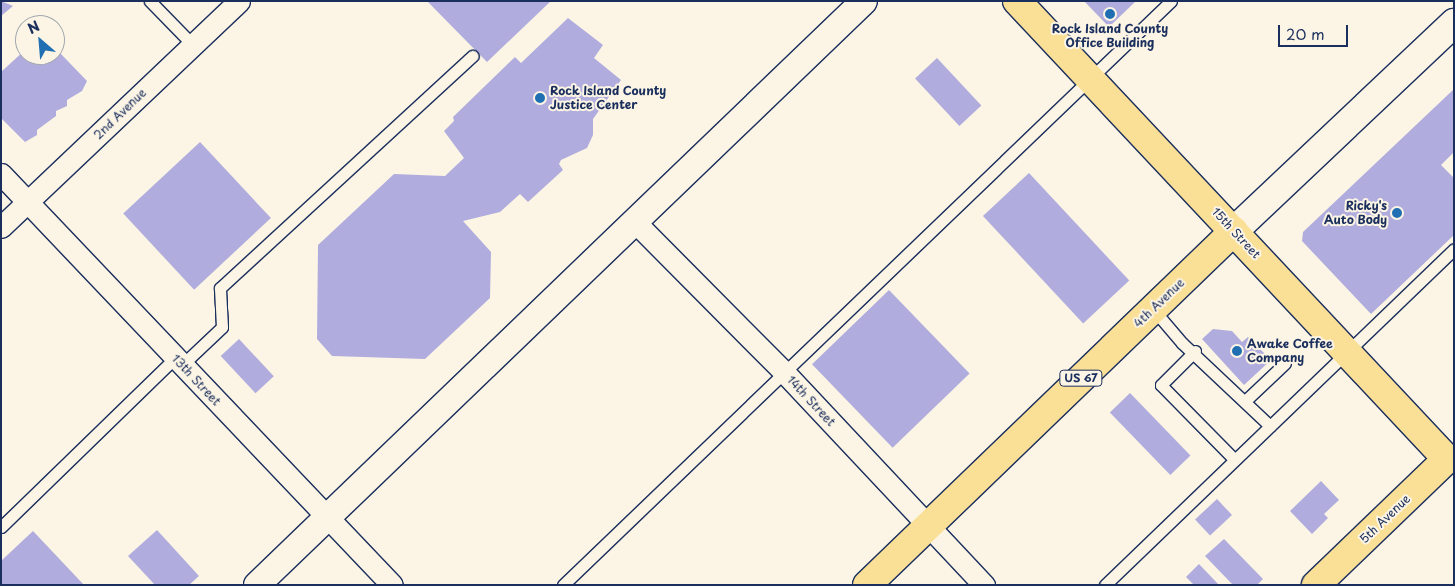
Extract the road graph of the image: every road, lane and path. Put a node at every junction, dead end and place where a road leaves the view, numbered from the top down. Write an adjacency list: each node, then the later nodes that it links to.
1 (150, 1): 7 (lane)
2 (239, 1): 7 (street, 2nd Avenue)
3 (864, 1): 12 (street)
4 (1018, 1): 9 (main road, 15th Street)
5 (1171, 1): 9 (lane)
6 (1454, 23): 14 (main road, 4th Avenue)
7 (193, 45): 11 (street, 2nd Avenue)
8 (472, 56): 19 (lane)
9 (1089, 77): 14 (main road, 15th Street); 21 (lane)
10 (1, 174): 11 (street, 13th Street)
11 (28, 201): 13 (street, 2nd Avenue); 19 (street, 13th Street)
12 (634, 221): 21 (street, 14th Street); 26 (street)
13 (1, 227)
14 (1234, 231): 16 (main road, 4th Avenue / US 67); 18 (main road, 15th Street)
15 (1454, 249): 18 (lane)
16 (1153, 309): 17 (lane); 27 (main road, 4th Avenue / US 67)
17 (1195, 351): 22 (lane); 24 (lane)
18 (1346, 352): 23 (lane); 25 (main road, 15th Street)
19 (179, 362): 26 (street, 13th Street); 28 (lane)
20 (1285, 363): 22 (lane)
21 (783, 371): 27 (street, 14th Street); 31 (lane)
22 (1245, 401): 23 (lane)
23 (1270, 426): 24 (lane)
24 (1234, 459): 34 (lane)
25 (1452, 459): 35 (main road, 5th Avenue)
26 (327, 518): 29 (street); 30 (street, 13th Street)
27 (928, 525): 32 (main road, 4th Avenue / US 67); 33 (street, 14th Street)
28 (1, 527)
29 (257, 585)
30 (392, 585)
31 (563, 585)
32 (867, 585)
33 (984, 585)
34 (1106, 585)
35 (1316, 585)

